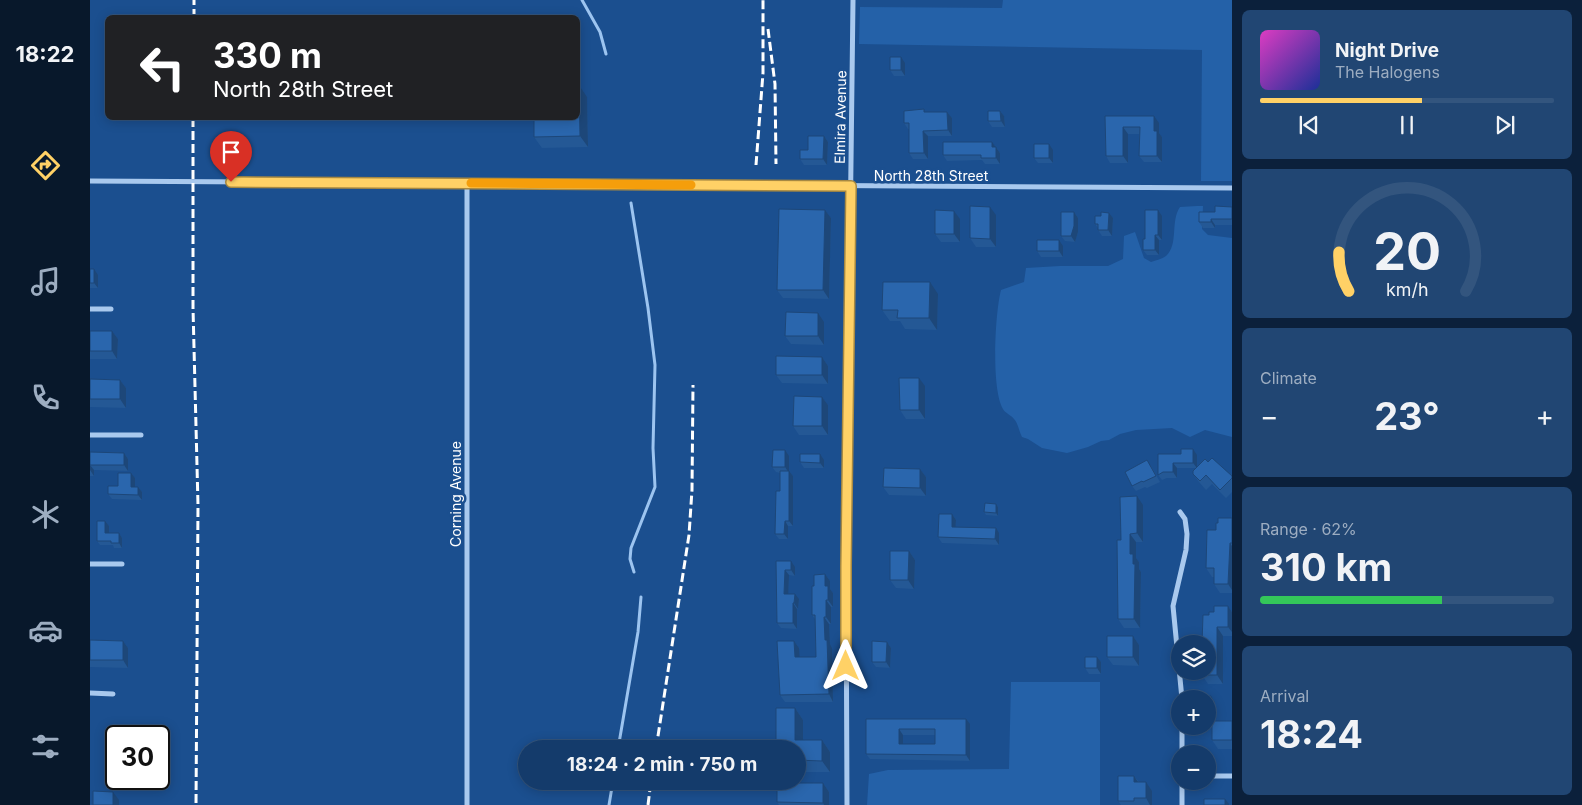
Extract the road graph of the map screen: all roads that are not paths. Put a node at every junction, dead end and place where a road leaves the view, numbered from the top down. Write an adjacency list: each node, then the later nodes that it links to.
1 (853, 0): 4 (street, Elmira Avenue)
2 (90, 181): 3 (street, North 28th Street)
3 (466, 183): 4 (street, North 28th Street); 19 (street, Corning Avenue)
4 (851, 186): 5 (street, North 28th Street); 20 (street, Elmira Avenue)
5 (1232, 188)
6 (90, 309): 7 (street)
7 (111, 309)
8 (90, 435): 9 (street)
9 (141, 435)
10 (1180, 512): 13 (street)
11 (90, 564): 12 (street)
12 (122, 564)
13 (1181, 690)
14 (90, 693): 15 (street)
15 (113, 694)
16 (1216, 776): 17 (street)
17 (1232, 776)
18 (1182, 790): 21 (street)
19 (467, 805)
20 (847, 805)
21 (1182, 805)

